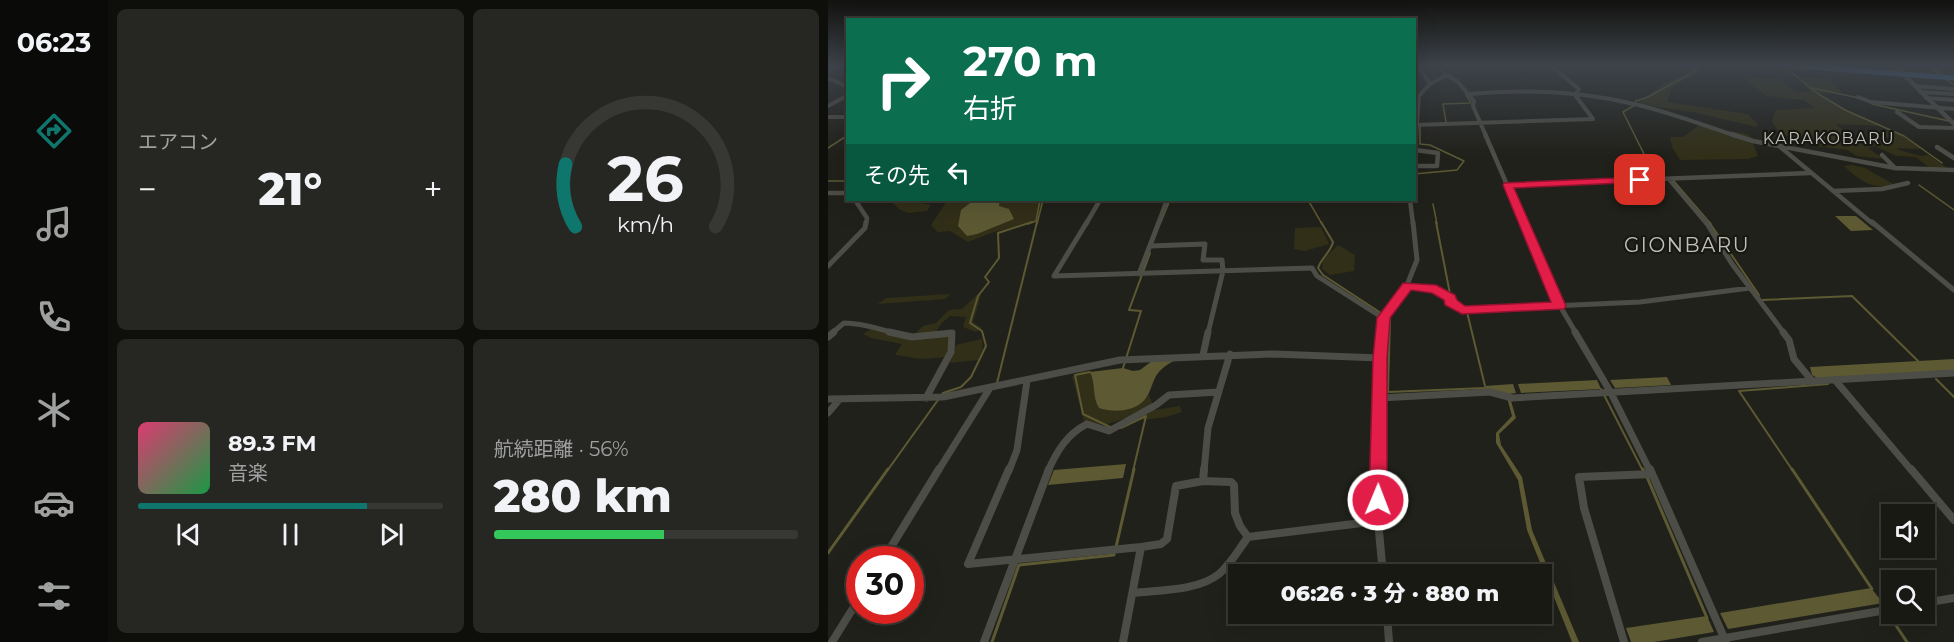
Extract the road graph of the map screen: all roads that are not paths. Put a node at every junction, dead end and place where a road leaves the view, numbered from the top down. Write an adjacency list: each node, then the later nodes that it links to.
1 (1420, 95): 16 (street)
2 (1469, 95): 15 (street)
3 (1575, 95): 15 (street); 20 (street)
4 (1923, 95): 7 (street)
5 (846, 96): 10 (street)
6 (1858, 97): 9 (street)
7 (1926, 98): 8 (street); 9 (street)
8 (1954, 100)
9 (1934, 105): 11 (street); 17 (street)
10 (828, 106)
11 (1954, 107)
12 (1897, 112): 18 (street)
13 (828, 117): 14 (street)
14 (846, 117)
15 (1480, 123): 16 (street); 31 (street)
16 (1418, 124): 19 (street)
17 (1954, 124)
18 (1954, 128)
19 (1416, 142)
20 (1779, 146): 26 (street); 28 (street)
21 (1937, 147): 24 (street)
22 (1416, 151): 25 (street)
23 (1882, 155): 26 (street)
24 (1954, 159)
25 (1416, 164)
26 (1895, 168): 27 (street)
27 (1953, 170)
28 (1810, 173): 29 (street); 32 (street)
29 (1669, 179): 31 (street); 44 (street)
30 (1908, 183): 32 (street)
31 (1508, 185): 46 (street)
32 (1832, 191): 45 (street)
33 (828, 193): 34 (street)
34 (846, 193)
35 (856, 201): 40 (street)
36 (1099, 201): 42 (street)
37 (1167, 201): 39 (street)
38 (1410, 201): 43 (street)
39 (1153, 245): 41 (street); 42 (street)
40 (828, 266)
41 (1223, 271): 42 (street); 47 (street); 50 (street)
42 (1139, 274)
43 (1407, 285): 46 (street); 47 (street)
44 (1750, 288): 46 (street); 54 (street)
45 (1954, 290)
46 (1560, 306): 57 (street)
47 (1385, 316): 51 (street)
48 (828, 337): 58 (street)
49 (1230, 354): 50 (street); 51 (street); 56 (street)
50 (1203, 355): 53 (street)
51 (1380, 358): 59 (street)
52 (1954, 374): 54 (street)
53 (1028, 381): 55 (street); 70 (street)
54 (1825, 381): 57 (street); 65 (street)
55 (990, 388): 58 (street); 68 (street)
56 (1218, 392): 64 (street); 70 (street)
57 (1611, 393): 59 (street); 63 (street)
58 (930, 398): 61 (street)
59 (1380, 398): 66 (street)
60 (828, 399): 61 (street)
61 (839, 400): 62 (street)
62 (828, 413)
63 (1652, 474): 78 (street); 83 (street)
64 (1203, 481): 67 (street); 69 (street)
65 (1954, 520)
66 (1378, 521): 67 (street); 71 (street)
67 (1248, 537): 72 (street)
68 (892, 546)
69 (1141, 547): 70 (street); 72 (street)
70 (1014, 560): 80 (street)
71 (1382, 564)
72 (1133, 593): 81 (street)
73 (1952, 601): 74 (street)
74 (1935, 602)
75 (1881, 611): 78 (street)
76 (846, 620): 79 (street)
77 (1388, 624): 82 (street)
78 (1726, 640): 84 (street)
79 (832, 642)
80 (984, 642)
81 (1123, 642)
82 (1389, 642)
83 (1624, 642)
84 (1701, 642)

